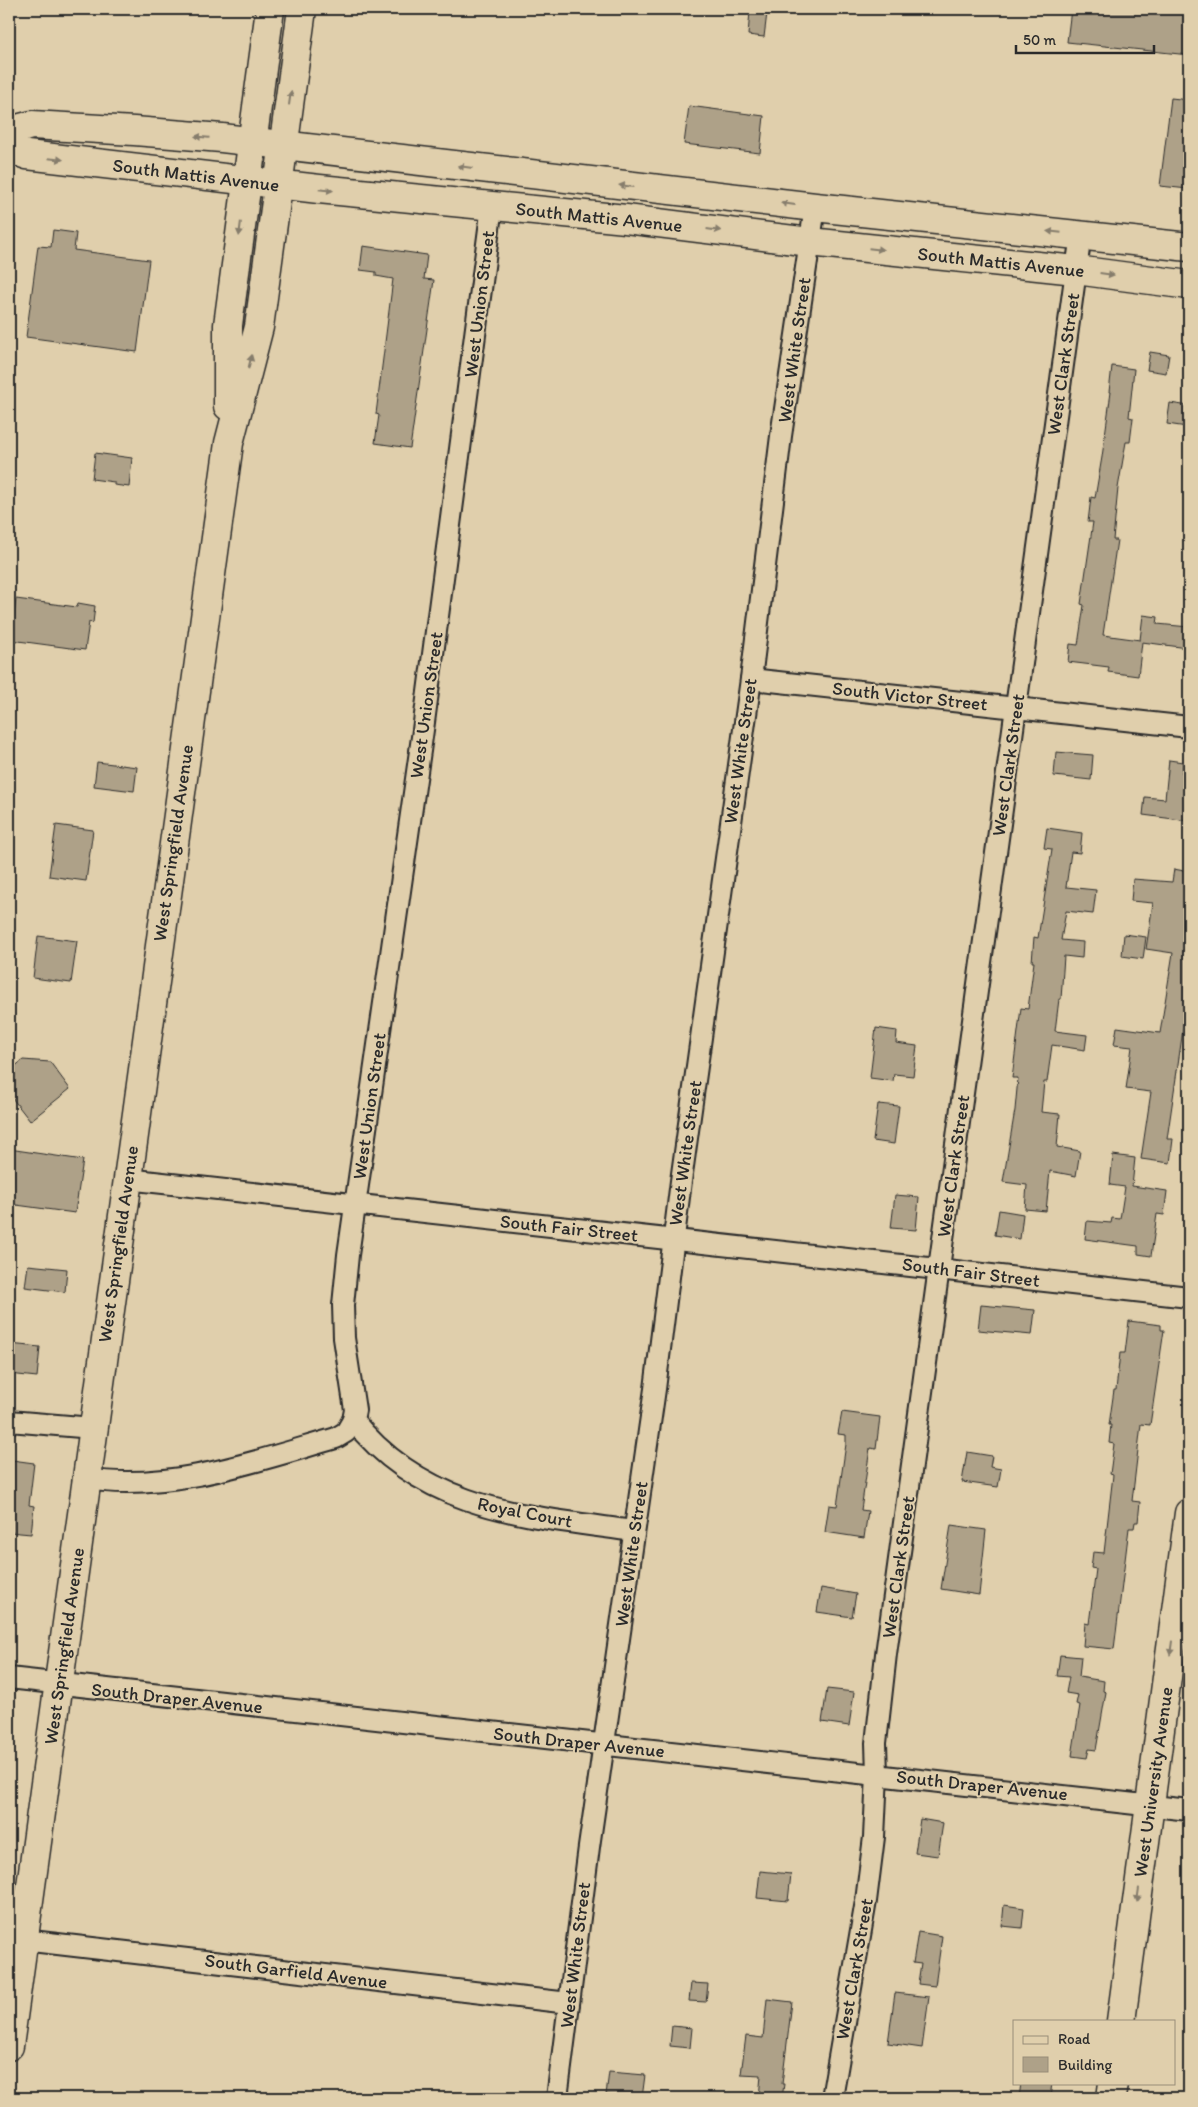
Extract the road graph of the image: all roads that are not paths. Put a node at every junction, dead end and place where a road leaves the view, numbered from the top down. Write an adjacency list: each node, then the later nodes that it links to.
1 (270, 9): 4 (main road, West Springfield Avenue)
2 (302, 9): 5 (main road, West Springfield Avenue, one-way to 2)
3 (9, 131): 4 (main road, South Mattis Avenue, one-way to 3)
4 (251, 142): 5 (main road, South Mattis Avenue); 7 (main road, West Springfield Avenue)
5 (283, 146): 8 (main road, West Springfield Avenue); 10 (main road, South Mattis Avenue, one-way to 5)
6 (9, 149): 7 (main road, South Mattis Avenue, one-way to 7)
7 (246, 180): 8 (main road, South Mattis Avenue); 16 (main road, West Springfield Avenue, one-way to 16)
8 (278, 184): 9 (main road, South Mattis Avenue, one-way to 9); 16 (main road, West Springfield Avenue, one-way to 8)
9 (492, 206): 12 (main road, South Mattis Avenue, one-way to 12); 21 (street, West Union Street)
10 (815, 207): 11 (main road, South Mattis Avenue, one-way to 10); 12 (street, West White Street)
11 (1081, 234): 13 (main road, South Mattis Avenue); 14 (street, West Clark Street)
12 (810, 242): 14 (main road, South Mattis Avenue, one-way to 14); 17 (street, West White Street)
13 (1189, 247)
14 (1076, 270): 15 (main road, South Mattis Avenue, one-way to 15); 18 (street, West Clark Street)
15 (1189, 285)
16 (229, 443): 20 (main road, West Springfield Avenue)
17 (751, 679): 18 (street, South Victor Street); 22 (street, West White Street)
18 (1016, 708): 19 (street, South Victor Street); 23 (street, West Clark Street)
19 (1189, 727)
20 (127, 1179): 21 (street, South Fair Street); 27 (main road, West Springfield Avenue)
21 (356, 1204): 22 (street, South Fair Street); 25 (street)
22 (673, 1239): 23 (street, South Fair Street); 30 (street, West White Street)
23 (939, 1269): 24 (street, South Fair Street); 34 (street, West Clark Street)
24 (1189, 1298)
25 (353, 1420): 28 (street); 30 (street, Royal Court)
26 (9, 1421): 27 (street)
27 (93, 1428): 28 (main road, West Springfield Avenue)
28 (86, 1479): 32 (main road, West Springfield Avenue)
29 (1189, 1513): 35 (main road, West University Avenue, one-way to 35)
30 (634, 1531): 33 (street, West White Street)
31 (9, 1678): 32 (street, South Draper Avenue)
32 (58, 1685): 33 (street, South Draper Avenue); 37 (main road, West Springfield Avenue)
33 (604, 1744): 34 (street, South Draper Avenue); 38 (street, West White Street)
34 (877, 1774): 35 (street, South Draper Avenue); 43 (street, West Clark Street)
35 (1150, 1805): 36 (street, South Draper Avenue); 39 (main road, West University Avenue, one-way to 39)
36 (1189, 1810)
37 (23, 1940): 38 (street, South Garfield Avenue); 40 (main road, West Springfield Avenue)
38 (569, 2003): 42 (street, West White Street)
39 (1121, 2020)
40 (10, 2032)
41 (1113, 2084): 44 (main road)
42 (557, 2098)
43 (832, 2098)
44 (1111, 2098)

